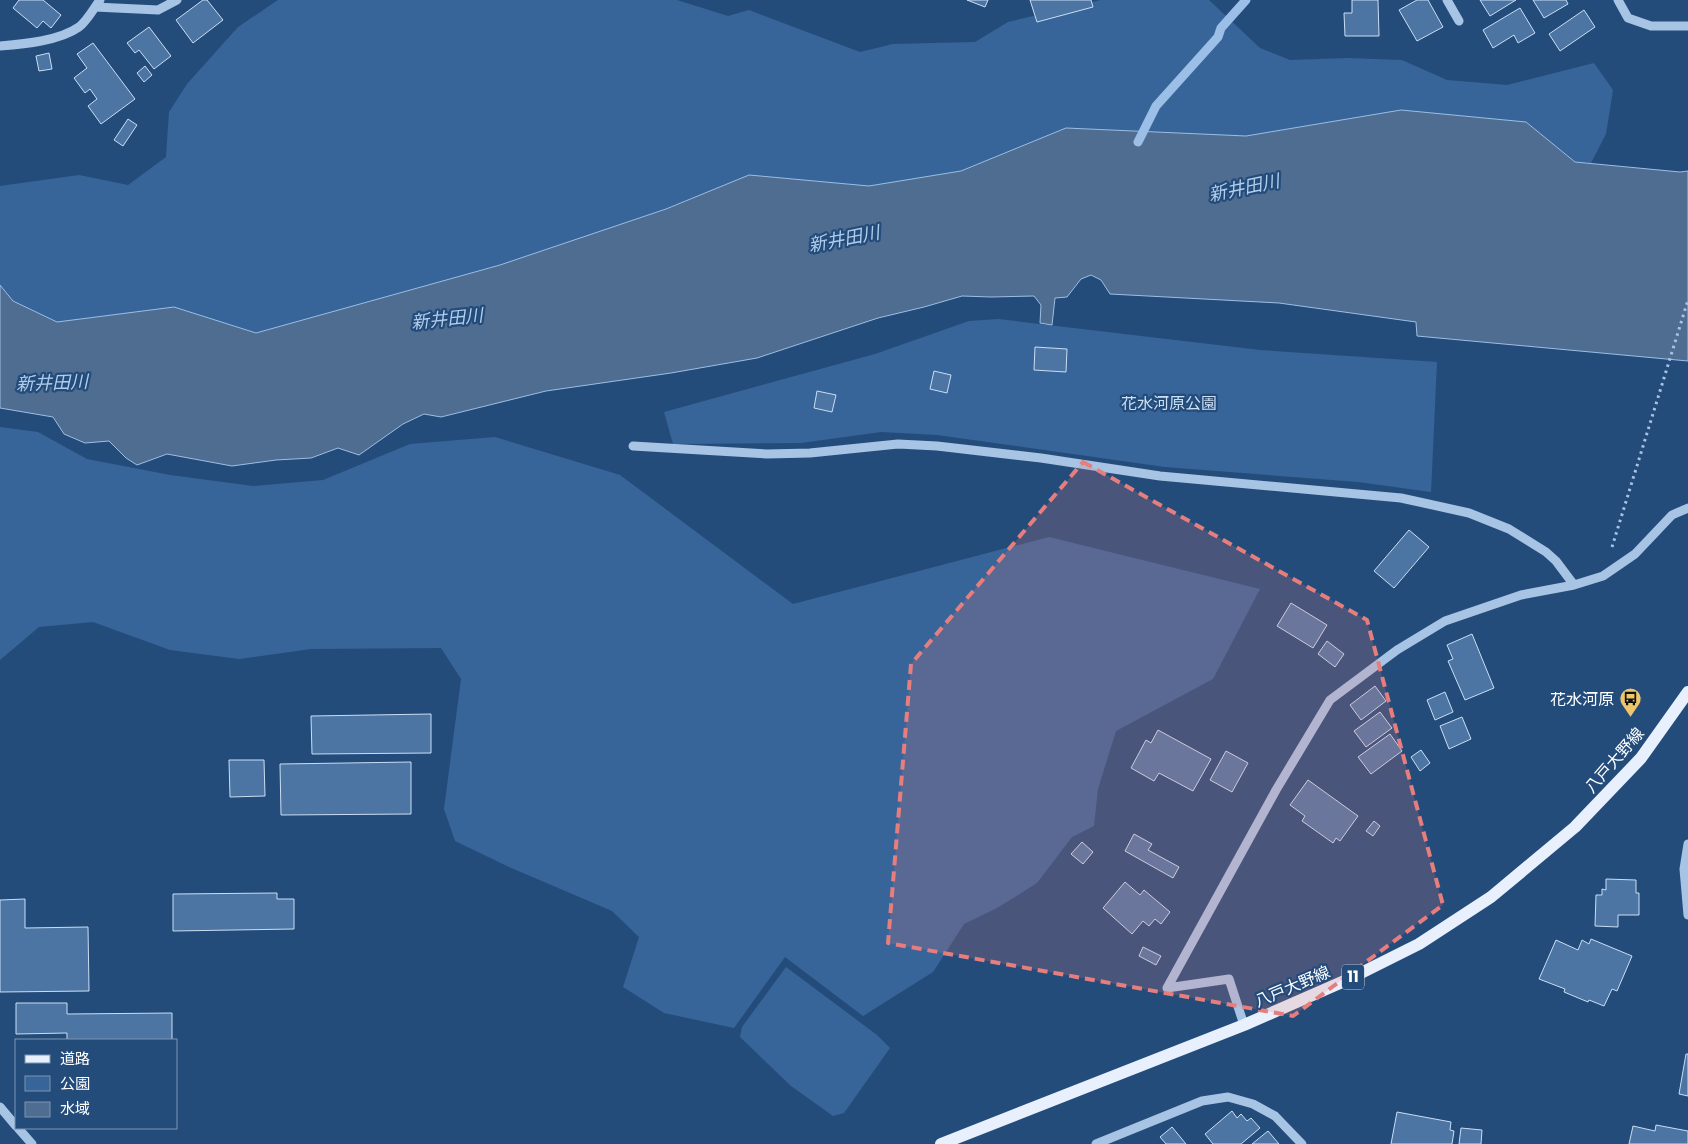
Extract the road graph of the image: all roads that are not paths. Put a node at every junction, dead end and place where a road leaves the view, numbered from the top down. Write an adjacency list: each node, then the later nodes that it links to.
1 (177, 0): 4 (street)
2 (1447, 0): 5 (street)
3 (1618, 0): 6 (street)
4 (98, 4): 7 (street)
5 (1459, 21)
6 (1688, 26)
7 (0, 46)
8 (633, 446): 10 (street)
9 (1688, 508): 10 (street)
10 (1574, 585): 14 (street)
11 (1688, 692): 14 (main road, 八戸大野線 / 11)
12 (1688, 844): 13 (street)
13 (1688, 915)
14 (1244, 1025): 19 (main road, 八戸大野線 / 11)
15 (0, 1107): 16 (street)
16 (15, 1125)
17 (19, 1129): 18 (street)
18 (32, 1144)
19 (940, 1144)
20 (1096, 1144): 21 (street)
21 (1302, 1144)

